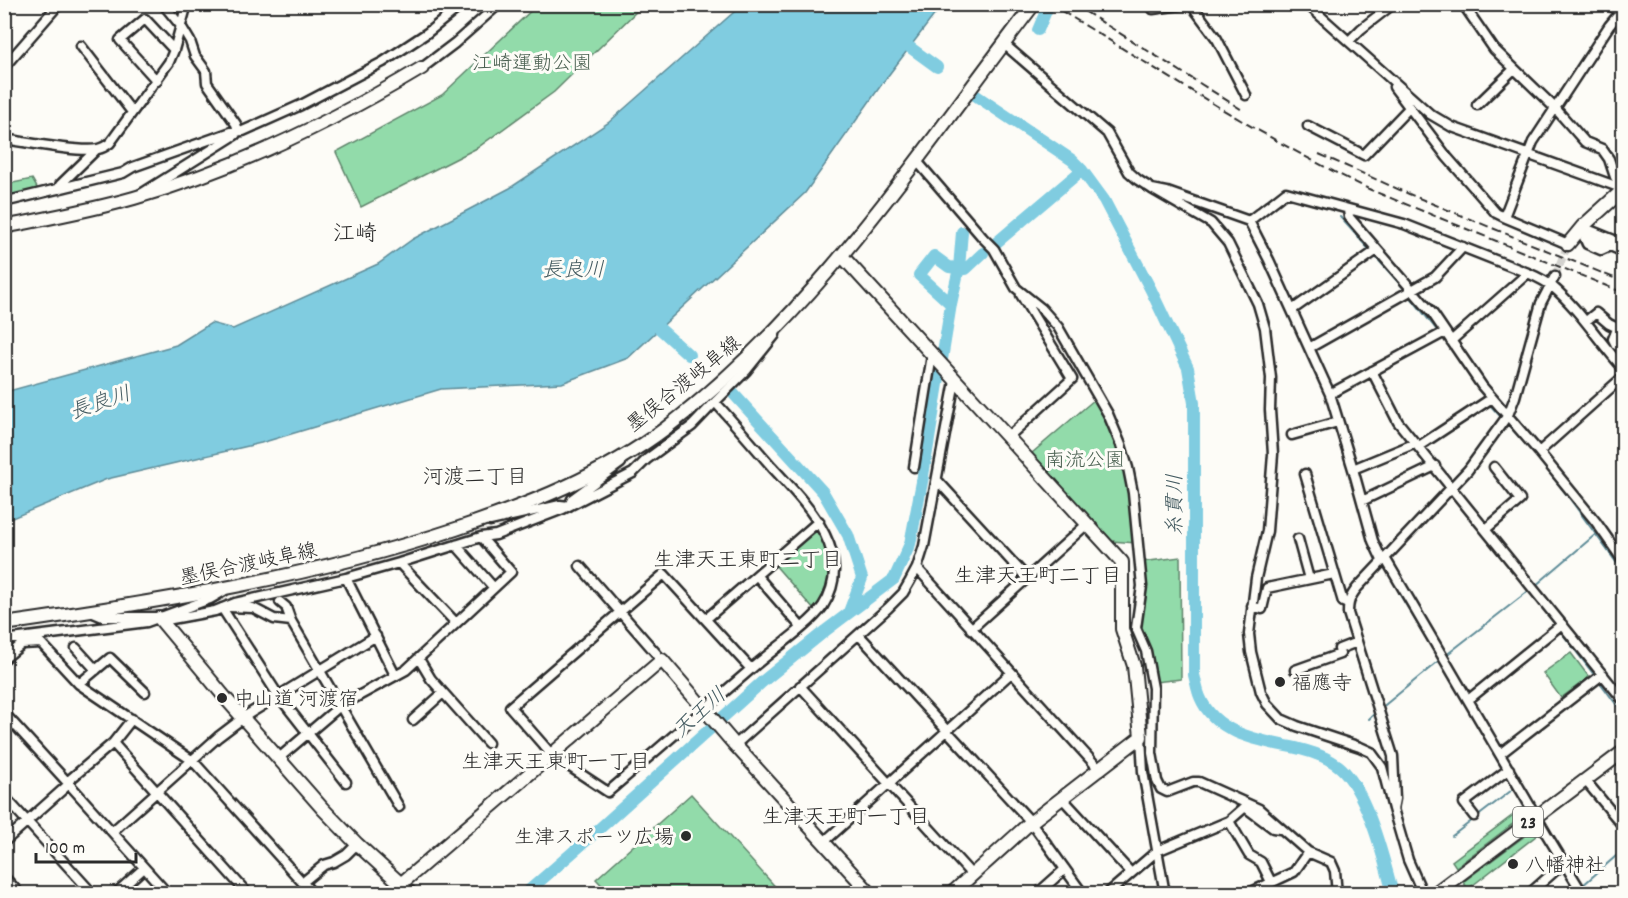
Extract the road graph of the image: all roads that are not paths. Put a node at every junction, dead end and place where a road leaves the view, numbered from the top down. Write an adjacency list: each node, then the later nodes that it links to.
1 (59, 4): 19 (street)
2 (163, 4): 14 (street)
3 (187, 4): 14 (street)
4 (463, 4): 30 (street)
5 (499, 4): 20 (street)
6 (1034, 4): 16 (street, 墨俣合渡岐阜線)
7 (1150, 4): 8 (street)
8 (1189, 4): 24 (street)
9 (1307, 4): 15 (street)
10 (1393, 4): 15 (street)
11 (1463, 4): 21 (street)
12 (1609, 4): 13 (street)
13 (1622, 10): 27 (street)
14 (181, 26): 18 (street); 30 (street)
15 (1349, 41): 22 (street)
16 (1004, 44): 34 (street, 墨俣合渡岐阜線); 36 (street)
17 (81, 46): 28 (street)
18 (174, 50): 23 (street); 23 (street)
19 (5, 66)
20 (422, 68): 39 (street)
21 (1514, 69): 25 (street); 27 (street)
22 (1387, 77): 26 (street); 33 (street)
23 (157, 81): 28 (street)
24 (1246, 94)
25 (1477, 105)
26 (1409, 108): 29 (street); 42 (street)
27 (1555, 108): 33 (street); 37 (street)
28 (132, 112): 32 (street)
29 (1308, 126)
30 (238, 130): 35 (street); 39 (street)
31 (4, 140): 32 (street)
32 (96, 150): 35 (street)
33 (1528, 154): 37 (street); 42 (street)
34 (916, 160): 51 (street, 墨俣合渡岐阜線); 55 (street)
35 (60, 189): 40 (street)
36 (1152, 189): 43 (street); 111 (street)
37 (1623, 189): 45 (street)
38 (4, 195): 40 (street)
39 (136, 197): 44 (street)
40 (9, 202)
41 (1348, 210): 43 (street); 48 (street); 49 (street)
42 (1504, 217): 47 (street)
43 (1249, 221): 57 (street)
44 (4, 227)
45 (1581, 232): 46 (street); 47 (street); 50 (street)
46 (1623, 240)
47 (1567, 246)
48 (1463, 247): 52 (street); 56 (street)
49 (1377, 250): 56 (street); 57 (street)
50 (1623, 252)
51 (842, 256): 59 (street, 墨俣合渡岐阜線); 65 (street)
52 (1528, 273): 54 (street); 62 (street)
53 (1555, 276): 54 (street)
54 (1551, 285): 58 (street); 73 (street)
55 (1016, 288): 76 (street); 160 (street)
56 (1411, 290): 61 (street); 63 (street)
57 (1292, 310): 63 (street)
58 (1586, 321): 60 (street); 66 (street)
59 (781, 324): 72 (street); 78 (street, 墨俣合渡岐阜線)
60 (1620, 330): 64 (street)
61 (1445, 332): 62 (street); 67 (street)
62 (1451, 341): 71 (street)
63 (1309, 348): 70 (street)
64 (1623, 348)
65 (934, 357): 69 (street); 80 (street)
66 (1623, 369)
67 (1372, 371): 70 (street); 77 (street)
68 (1623, 376): 79 (street)
69 (953, 379): 76 (street); 85 (street)
70 (1330, 394): 74 (street)
71 (1492, 398): 73 (street); 77 (street)
72 (715, 402): 88 (street); 90 (street)
73 (1508, 415): 79 (street); 86 (street)
74 (1338, 422): 75 (street); 83 (street)
75 (1292, 435)
76 (1007, 438): 91 (street)
77 (1417, 444): 81 (street); 83 (street)
78 (634, 448): 88 (street); 89 (street, 墨俣合渡岐阜線)
79 (1539, 452): 96 (street)
80 (914, 466)
81 (1435, 466): 86 (street); 87 (street)
82 (1494, 467): 92 (street)
83 (1353, 469): 87 (street)
84 (1305, 474): 102 (street)
85 (937, 480): 101 (street); 104 (street)
86 (1452, 487): 92 (street); 97 (street)
87 (1362, 501): 97 (street)
88 (569, 506): 89 (street); 93 (street)
89 (480, 521): 108 (street, 墨俣合渡岐阜線)
90 (819, 521): 103 (street); 121 (street)
91 (1087, 524): 104 (street); 155 (street)
92 (1486, 529): 120 (street)
93 (481, 537): 95 (street); 107 (street)
94 (1298, 539): 106 (street)
95 (456, 545): 99 (street); 107 (street)
96 (1620, 549): 98 (street)
97 (1384, 559): 110 (street); 145 (street)
98 (1623, 562)
99 (399, 563): 105 (street); 118 (street)
100 (580, 566): 114 (street)
101 (916, 568): 122 (street); 124 (street)
102 (1334, 574): 106 (street); 110 (street)
103 (757, 576): 116 (street); 121 (street)
104 (1026, 577): 122 (street)
105 (346, 578): 112 (street); 125 (street)
106 (1309, 579): 111 (street)
107 (494, 588): 118 (street)
108 (227, 589): 113 (street, 墨俣合渡岐阜線); 115 (street)
109 (280, 602): 117 (street)
110 (1348, 604): 127 (street)
111 (1252, 606): 177 (street)
112 (224, 608): 115 (street); 117 (street); 144 (street)
113 (90, 612): 115 (street); 119 (street, 墨俣合渡岐阜線)
114 (620, 612): 116 (street); 132 (street); 162 (street)
115 (160, 619): 123 (street); 150 (street)
116 (706, 619): 133 (street)
117 (291, 621): 136 (street)
118 (456, 623): 131 (street)
119 (4, 624)
120 (1562, 624): 138 (street); 145 (street)
121 (801, 627): 133 (street)
122 (971, 629): 137 (street)
123 (79, 630): 126 (street); 128 (street)
124 (859, 635): 141 (street); 153 (street)
125 (376, 636): 136 (street); 139 (street)
126 (4, 640)
127 (1357, 642): 135 (street); 177 (street)
128 (41, 643): 130 (street); 140 (street)
129 (76, 648): 134 (street)
130 (4, 659)
131 (419, 659): 139 (street); 143 (street)
132 (662, 660): 148 (street); 162 (street)
133 (752, 669): 148 (street)
134 (96, 670): 140 (street); 142 (street)
135 (1295, 670)
136 (320, 671): 144 (street); 147 (street)
137 (1011, 673): 153 (street); 166 (street)
138 (1603, 674): 146 (street); 161 (street)
139 (395, 675): 147 (street)
140 (79, 684): 151 (street)
141 (800, 686): 158 (street); 171 (street)
142 (145, 692)
143 (443, 693): 152 (street); 157 (street)
144 (278, 695): 150 (street); 154 (street)
145 (1468, 700): 161 (street)
146 (1623, 701)
147 (340, 706): 154 (street); 176 (street)
148 (706, 711): 158 (street); 162 (street)
149 (4, 713): 170 (street)
150 (243, 718): 163 (street); 165 (street)
151 (132, 719): 156 (street); 165 (street)
152 (414, 720)
153 (948, 730): 171 (street); 182 (street)
154 (308, 733): 163 (street); 168 (street)
155 (1141, 737): 166 (street); 173 (street)
156 (113, 743): 170 (street); 172 (street)
157 (488, 743)
158 (734, 743): 187 (street)
159 (1623, 751): 169 (street, 23)
160 (1152, 753): 173 (street); 184 (street)
161 (1500, 754): 167 (street)
162 (552, 755): 199 (street)
163 (279, 758): 188 (street)
164 (1623, 758): 169 (street, 23)
165 (193, 760): 172 (street); 197 (street)
166 (1099, 769): 175 (street)
167 (1509, 769): 178 (street); 179 (street)
168 (346, 782)
169 (1586, 782): 179 (street, 23); 183 (street)
170 (68, 783): 180 (street); 185 (street)
171 (888, 784): 187 (street); 195 (street)
172 (157, 792): 185 (street); 204 (street)
173 (1146, 793): 189 (street)
174 (4, 796): 180 (street)
175 (1062, 798): 182 (street); 194 (street)
176 (399, 807)
177 (1393, 809): 216 (street)
178 (1474, 816)
179 (1538, 818): 191 (street); 217 (street, 23); 218 (street, 23)
180 (27, 821): 186 (street); 201 (street)
181 (1229, 821): 184 (street); 189 (street); 198 (street)
182 (1031, 822): 193 (street); 195 (street)
183 (1623, 827)
184 (1283, 829): 190 (street)
185 (112, 831): 192 (street)
186 (4, 842)
187 (824, 842): 208 (street)
188 (357, 844): 197 (street); 199 (street)
189 (1157, 851): 194 (street); 213 (street)
190 (1308, 852): 198 (street); 215 (street)
191 (1565, 862): 219 (street); 220 (street)
192 (144, 868): 202 (street); 203 (street)
193 (1065, 869): 210 (street); 211 (street)
194 (1131, 873): 212 (street)
195 (972, 875): 209 (street)
196 (4, 877): 200 (street)
197 (303, 882): 205 (street)
198 (1271, 882): 214 (street)
199 (401, 884): 206 (street); 207 (street)
200 (20, 894)
201 (93, 894)
202 (115, 894)
203 (168, 894)
204 (248, 894)
205 (312, 894)
206 (390, 894)
207 (414, 894)
208 (871, 894)
209 (951, 894)
210 (1037, 894)
211 (1083, 894)
212 (1107, 894)
213 (1165, 894)
214 (1247, 894)
215 (1337, 894)
216 (1423, 894)
217 (1434, 894)
218 (1444, 894)
219 (1529, 894)
220 (1583, 894)

